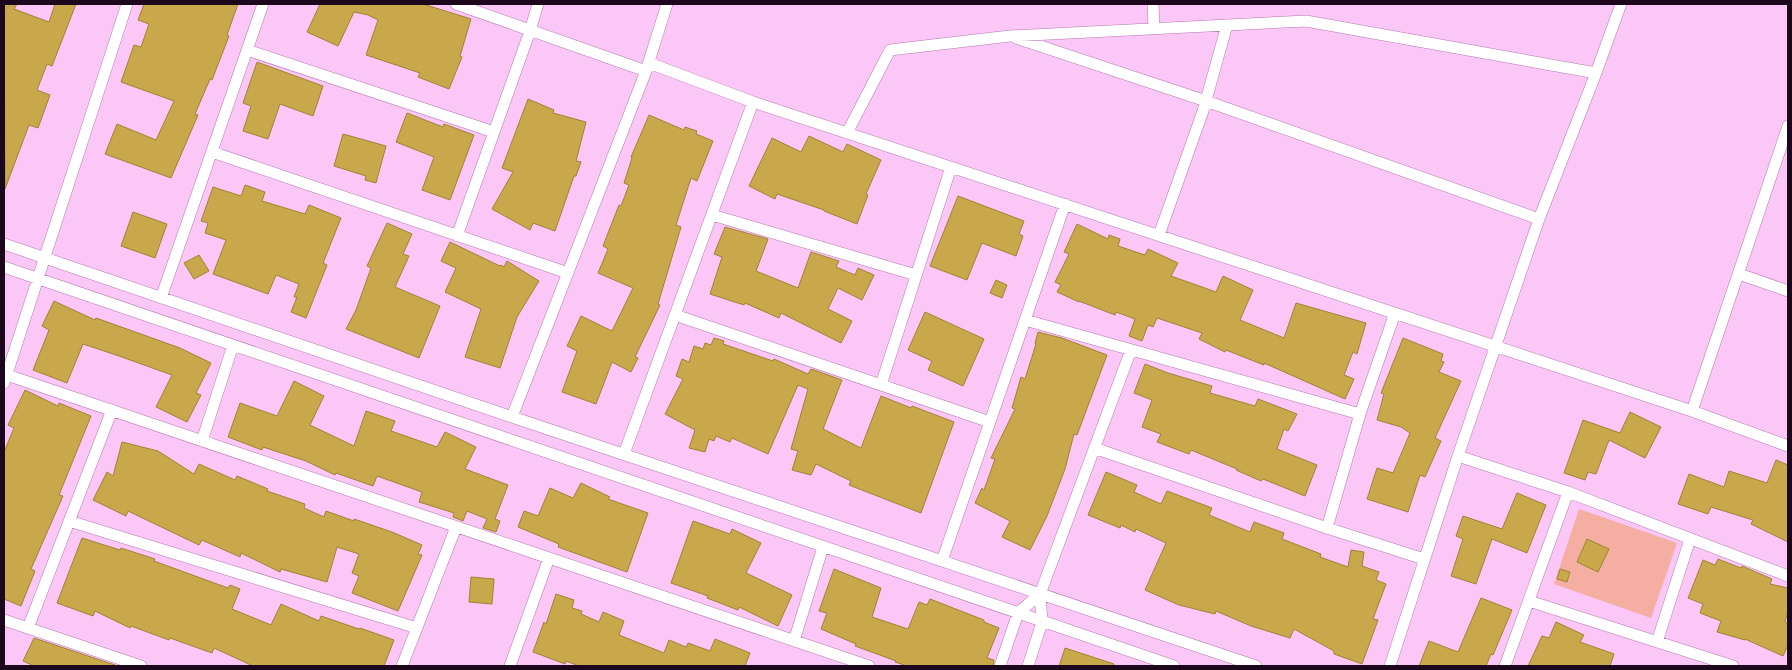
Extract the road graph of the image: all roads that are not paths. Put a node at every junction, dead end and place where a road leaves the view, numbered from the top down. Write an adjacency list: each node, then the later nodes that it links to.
1 (127, 4): 29 (street)
2 (264, 4): 12 (street)
3 (456, 4): 10 (street)
4 (538, 4): 10 (street)
5 (667, 4): 13 (street)
6 (1153, 4): 9 (street)
7 (1620, 4): 14 (street)
8 (1227, 25): 9 (street); 14 (street); 16 (street)
9 (1154, 29): 11 (street)
10 (530, 31): 13 (street); 18 (street)
11 (1010, 36): 16 (street); 19 (street)
12 (247, 50): 18 (street); 21 (street)
13 (647, 67): 15 (street); 31 (street)
14 (1596, 73): 25 (street)
15 (753, 102): 19 (street); 24 (street)
16 (1206, 102): 25 (street); 26 (street)
17 (1788, 126): 20 (street)
18 (494, 132): 27 (street)
19 (847, 133): 22 (street)
20 (1785, 145): 32 (street)
21 (212, 152): 27 (street); 36 (street)
22 (951, 167): 23 (street); 33 (street)
23 (1065, 204): 26 (street); 39 (street)
24 (712, 215): 33 (street); 38 (street)
25 (1539, 219): 41 (street)
26 (1159, 235): 37 (street)
27 (457, 236): 31 (street)
28 (4, 244): 29 (street)
29 (44, 257): 34 (street); 36 (street)
30 (4, 267): 34 (street)
31 (568, 273): 48 (street)
32 (1738, 274): 35 (street); 46 (street)
33 (916, 275): 44 (street)
34 (37, 279): 40 (street); 43 (street)
35 (1788, 292)
36 (161, 298): 48 (street)
37 (1395, 313): 41 (street); 47 (street)
38 (675, 314): 44 (street); 53 (street)
39 (1025, 320): 42 (street); 49 (street)
40 (233, 346): 50 (street); 60 (street)
41 (1495, 346): 46 (street); 54 (street)
42 (1131, 350): 47 (street); 52 (street)
43 (5, 377): 45 (street)
44 (880, 385): 49 (street)
45 (112, 410): 50 (street); 56 (street)
46 (1692, 411): 51 (street)
47 (1360, 414): 58 (street)
48 (512, 417): 53 (street)
49 (990, 422): 63 (street)
50 (202, 441): 57 (street)
51 (1788, 446)
52 (1094, 448): 58 (street); 65 (street)
53 (624, 454): 63 (street)
54 (1458, 456): 55 (street); 62 (street)
55 (1568, 492): 59 (street); 66 (street)
56 (69, 520): 70 (street); 71 (street)
57 (456, 527): 61 (street); 71 (street)
58 (1327, 528): 62 (street)
59 (1690, 539): 64 (street); 73 (street)
60 (823, 547): 67 (street); 72 (street)
61 (549, 558): 72 (street); 78 (street)
62 (1424, 559): 84 (street)
63 (942, 561): 65 (street)
64 (1788, 576)
65 (1040, 594): 67 (street); 69 (street); 83 (street)
66 (1529, 601): 73 (street); 85 (street)
67 (1018, 613): 69 (street); 80 (street)
68 (4, 620): 70 (street)
69 (1042, 622): 74 (street); 81 (street)
70 (28, 628): 75 (street)
71 (417, 628): 77 (street)
72 (794, 641): 79 (street)
73 (1657, 642): 86 (street)
74 (1153, 663): 82 (street)
75 (128, 664): 76 (street)
76 (141, 666)
77 (402, 666)
78 (510, 666)
79 (869, 666)
80 (1000, 666)
81 (1028, 666)
82 (1174, 666)
83 (1256, 666)
84 (1390, 666)
85 (1505, 666)
86 (1733, 666)

